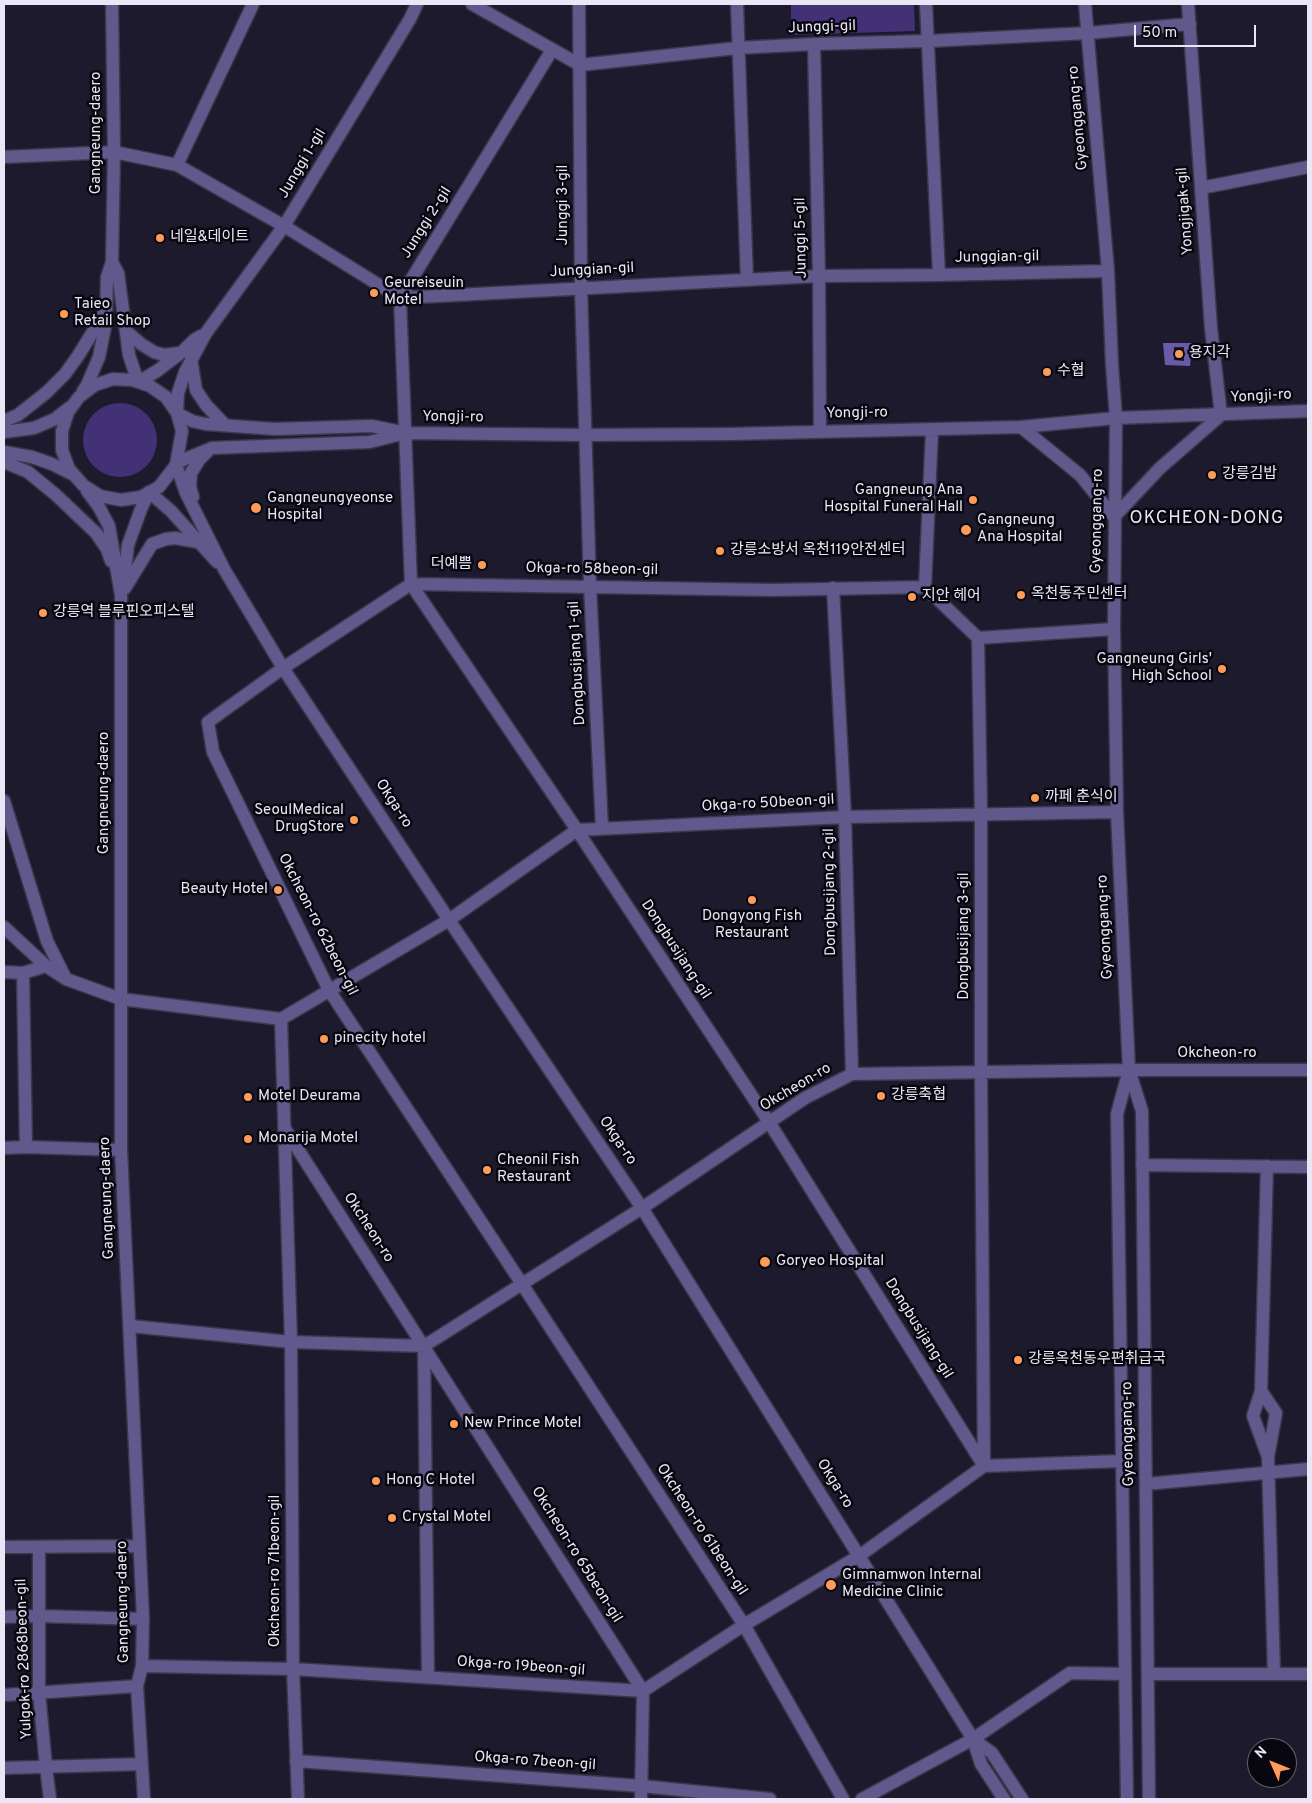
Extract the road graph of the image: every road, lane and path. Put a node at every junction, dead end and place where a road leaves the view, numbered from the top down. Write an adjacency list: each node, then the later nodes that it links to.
1 (112, 4): 17 (street, Gangneung-daero)
2 (253, 4): 19 (street)
3 (417, 4): 22 (street, Junggi 1-gil)
4 (472, 4): 15 (street)
5 (579, 4): 16 (street, Junggi 3-gil)
6 (737, 4): 14 (street)
7 (926, 4): 12 (street)
8 (1085, 4): 11 (street, Gyeonggang-ro)
9 (1188, 4): 10 (street, Yongjigak-gil)
10 (1190, 24): 11 (street, Junggi-gil); 21 (street, Yongjigak-gil)
11 (1088, 33): 12 (street, Junggi-gil); 24 (street, Gyeonggang-ro)
12 (929, 41): 13 (street, Junggi-gil); 25 (street)
13 (814, 44): 14 (street, Junggi-gil); 26 (street, Junggi 5-gil)
14 (737, 48): 16 (street, Junggi-gil); 27 (street)
15 (552, 50): 16 (street); 29 (street, Junggi 2-gil)
16 (580, 66): 28 (street, Junggi 3-gil)
17 (114, 152): 18 (street); 19 (street); 23 (street, Gangneung-daero)
18 (4, 157)
19 (177, 165): 22 (street)
20 (1308, 167): 21 (street)
21 (1201, 188): 37 (street, Yongjigak-gil)
22 (284, 226): 29 (street); 32 (street, Junggi 1-gil)
23 (112, 262): 30 (street); 31 (street)
24 (1108, 271): 25 (street, Junggian-gil); 38 (street, Gyeonggang-ro)
25 (939, 275): 26 (street, Junggian-gil)
26 (819, 276): 27 (street, Junggian-gil); 43 (street, Junggi 5-gil)
27 (747, 280): 28 (street, Junggian-gil)
28 (581, 288): 29 (street, Junggian-gil); 46 (street, Junggi 3-gil)
29 (400, 298): 45 (street)
30 (106, 310): 34 (street); 39 (street)
31 (126, 331): 32 (street); 33 (street)
32 (186, 356): 33 (street); 36 (street); 40 (street)
33 (138, 382): 34 (street); 36 (street)
34 (77, 400): 44 (street); 51 (street)
35 (1308, 411): 37 (street, Yongji-ro)
36 (177, 413): 40 (street, Yongji-ro); 50 (street)
37 (1221, 415): 38 (street, Yongji-ro); 54 (street)
38 (1116, 418): 41 (street, Yongji-ro); 54 (street, Gyeonggang-ro)
39 (4, 420)
40 (226, 425): 45 (street, Yongji-ro)
41 (1021, 427): 42 (street, Yongji-ro); 54 (street)
42 (932, 430): 43 (street, Yongji-ro); 59 (street)
43 (820, 431): 46 (street, Yongji-ro)
44 (4, 432)
45 (406, 433): 46 (street, Yongji-ro); 47 (street, Yongji-ro); 57 (street)
46 (585, 435): 58 (street, Dongbusijang 1-gil)
47 (212, 448): 50 (street); 53 (street)
48 (4, 452): 51 (street)
49 (4, 462): 61 (street)
50 (177, 463): 52 (street); 53 (street)
51 (78, 480): 52 (street); 61 (street)
52 (150, 492): 55 (street); 61 (street)
53 (196, 510): 56 (street)
54 (1114, 517): 62 (street, Gyeonggang-ro)
55 (198, 542): 56 (street); 61 (street)
56 (224, 569): 64 (street, Okga-ro)
57 (411, 584): 58 (street, Okga-ro 58beon-gil); 64 (street); 70 (street, Dongbusijang-gil)
58 (590, 586): 60 (street, Okga-ro 58beon-gil); 69 (street, Dongbusijang 1-gil)
59 (925, 587): 60 (street, Okga-ro 58beon-gil); 63 (street)
60 (833, 588): 68 (street, Dongbusijang 2-gil)
61 (122, 595): 78 (street, Gangneung-daero)
62 (1114, 630): 63 (street); 66 (street, Gyeonggang-ro)
63 (978, 638): 67 (street, Dongbusijang 3-gil)
64 (283, 668): 71 (street, Okga-ro); 77 (street, Okcheon-ro 62beon-gil)
65 (4, 801): 76 (street)
66 (1117, 812): 67 (street, Okga-ro 50beon-gil); 80 (street, Gyeonggang-ro)
67 (981, 814): 68 (street, Okga-ro 50beon-gil); 82 (street, Dongbusijang 3-gil)
68 (845, 817): 69 (street, Okga-ro 50beon-gil); 83 (street, Dongbusijang 2-gil)
69 (602, 828): 70 (street, Okga-ro 50beon-gil)
70 (577, 830): 71 (street); 84 (street, Dongbusijang-gil)
71 (449, 920): 77 (street); 92 (street, Okga-ro)
72 (4, 927): 73 (street)
73 (46, 966): 75 (street); 76 (street)
74 (4, 972): 75 (street)
75 (23, 973): 86 (street)
76 (66, 979): 78 (street)
77 (329, 990): 79 (street); 93 (street, Okcheon-ro 62beon-gil)
78 (121, 998): 79 (street); 88 (street, Gangneung-daero)
79 (281, 1020): 85 (street)
80 (1129, 1070): 81 (street, Okcheon-ro); 82 (street, Okcheon-ro); 89 (street, Gyeonggang-ro); 99 (street, Gyeonggang-ro)
81 (1308, 1070)
82 (981, 1072): 83 (street, Okcheon-ro); 100 (street, Dongbusijang 3-gil)
83 (852, 1074): 84 (street, Okcheon-ro)
84 (769, 1122): 92 (street, Okcheon-ro); 100 (street, Dongbusijang-gil)
85 (284, 1128): 95 (street); 96 (street, Okcheon-ro)
86 (26, 1147): 87 (street); 88 (street)
87 (4, 1148)
88 (121, 1150): 94 (street, Gangneung-daero)
89 (1142, 1165): 90 (street); 103 (street, Gyeonggang-ro)
90 (1267, 1166): 91 (street); 97 (street)
91 (1308, 1167)
92 (642, 1208): 93 (street, Okcheon-ro); 107 (street, Okga-ro)
93 (522, 1284): 96 (street, Okcheon-ro); 111 (street, Okcheon-ro 61beon-gil)
94 (130, 1326): 95 (street); 104 (street, Gangneung-daero)
95 (291, 1342): 96 (street); 113 (street, Okcheon-ro 71beon-gil)
96 (424, 1346): 118 (street); 120 (street, Okcheon-ro 65beon-gil)
97 (1261, 1391): 98 (street); 98 (street)
98 (1268, 1457): 102 (street)
99 (1121, 1461): 100 (street); 114 (street, Gyeonggang-ro)
100 (984, 1466): 107 (street)
101 (1308, 1469): 102 (street)
102 (1268, 1472): 103 (street); 116 (street)
103 (1146, 1484): 115 (street, Gyeonggang-ro)
104 (140, 1546): 106 (street); 110 (street, Gangneung-daero)
105 (4, 1547): 106 (street)
106 (39, 1547): 108 (street, Yulgok-ro 2868beon-gil)
107 (859, 1556): 111 (street); 123 (street, Okga-ro)
108 (39, 1616): 109 (street); 110 (street); 121 (street, Yulgok-ro 2868beon-gil)
109 (4, 1617)
110 (143, 1619): 112 (street, Gangneung-daero)
111 (744, 1625): 120 (street); 134 (street, Okcheon-ro 61beon-gil)
112 (142, 1666): 113 (street, Okga-ro 19beon-gil); 119 (street, Gangneung-daero)
113 (293, 1669): 118 (street, Okga-ro 19beon-gil); 124 (street, Okcheon-ro 71beon-gil)
114 (1125, 1674): 123 (street); 138 (street, Gyeonggang-ro)
115 (1148, 1674): 116 (street); 139 (street, Gyeonggang-ro)
116 (1274, 1674): 117 (street)
117 (1308, 1674)
118 (428, 1677): 120 (street, Okga-ro 19beon-gil)
119 (137, 1686): 121 (street); 125 (street, Gangneung-daero)
120 (643, 1691): 128 (street)
121 (39, 1692): 122 (street); 126 (street, Yulgok-ro 2868beon-gil)
122 (4, 1694)
123 (973, 1739): 135 (street); 136 (street, Okga-ro); 137 (street, Okga-ro)
124 (296, 1761): 128 (street, Okga-ro 7beon-gil); 131 (street, Okcheon-ro 71beon-gil)
125 (142, 1764): 126 (street); 130 (street, Gangneung-daero)
126 (46, 1767): 127 (street); 129 (street, Yulgok-ro 2868beon-gil)
127 (4, 1768)
128 (641, 1786): 132 (street); 133 (street, Okga-ro 7beon-gil)
129 (50, 1799)
130 (144, 1799)
131 (298, 1799)
132 (641, 1799)
133 (770, 1799)
134 (843, 1799)
135 (862, 1799)
136 (1004, 1799)
137 (1022, 1799)
138 (1127, 1799)
139 (1149, 1799)

